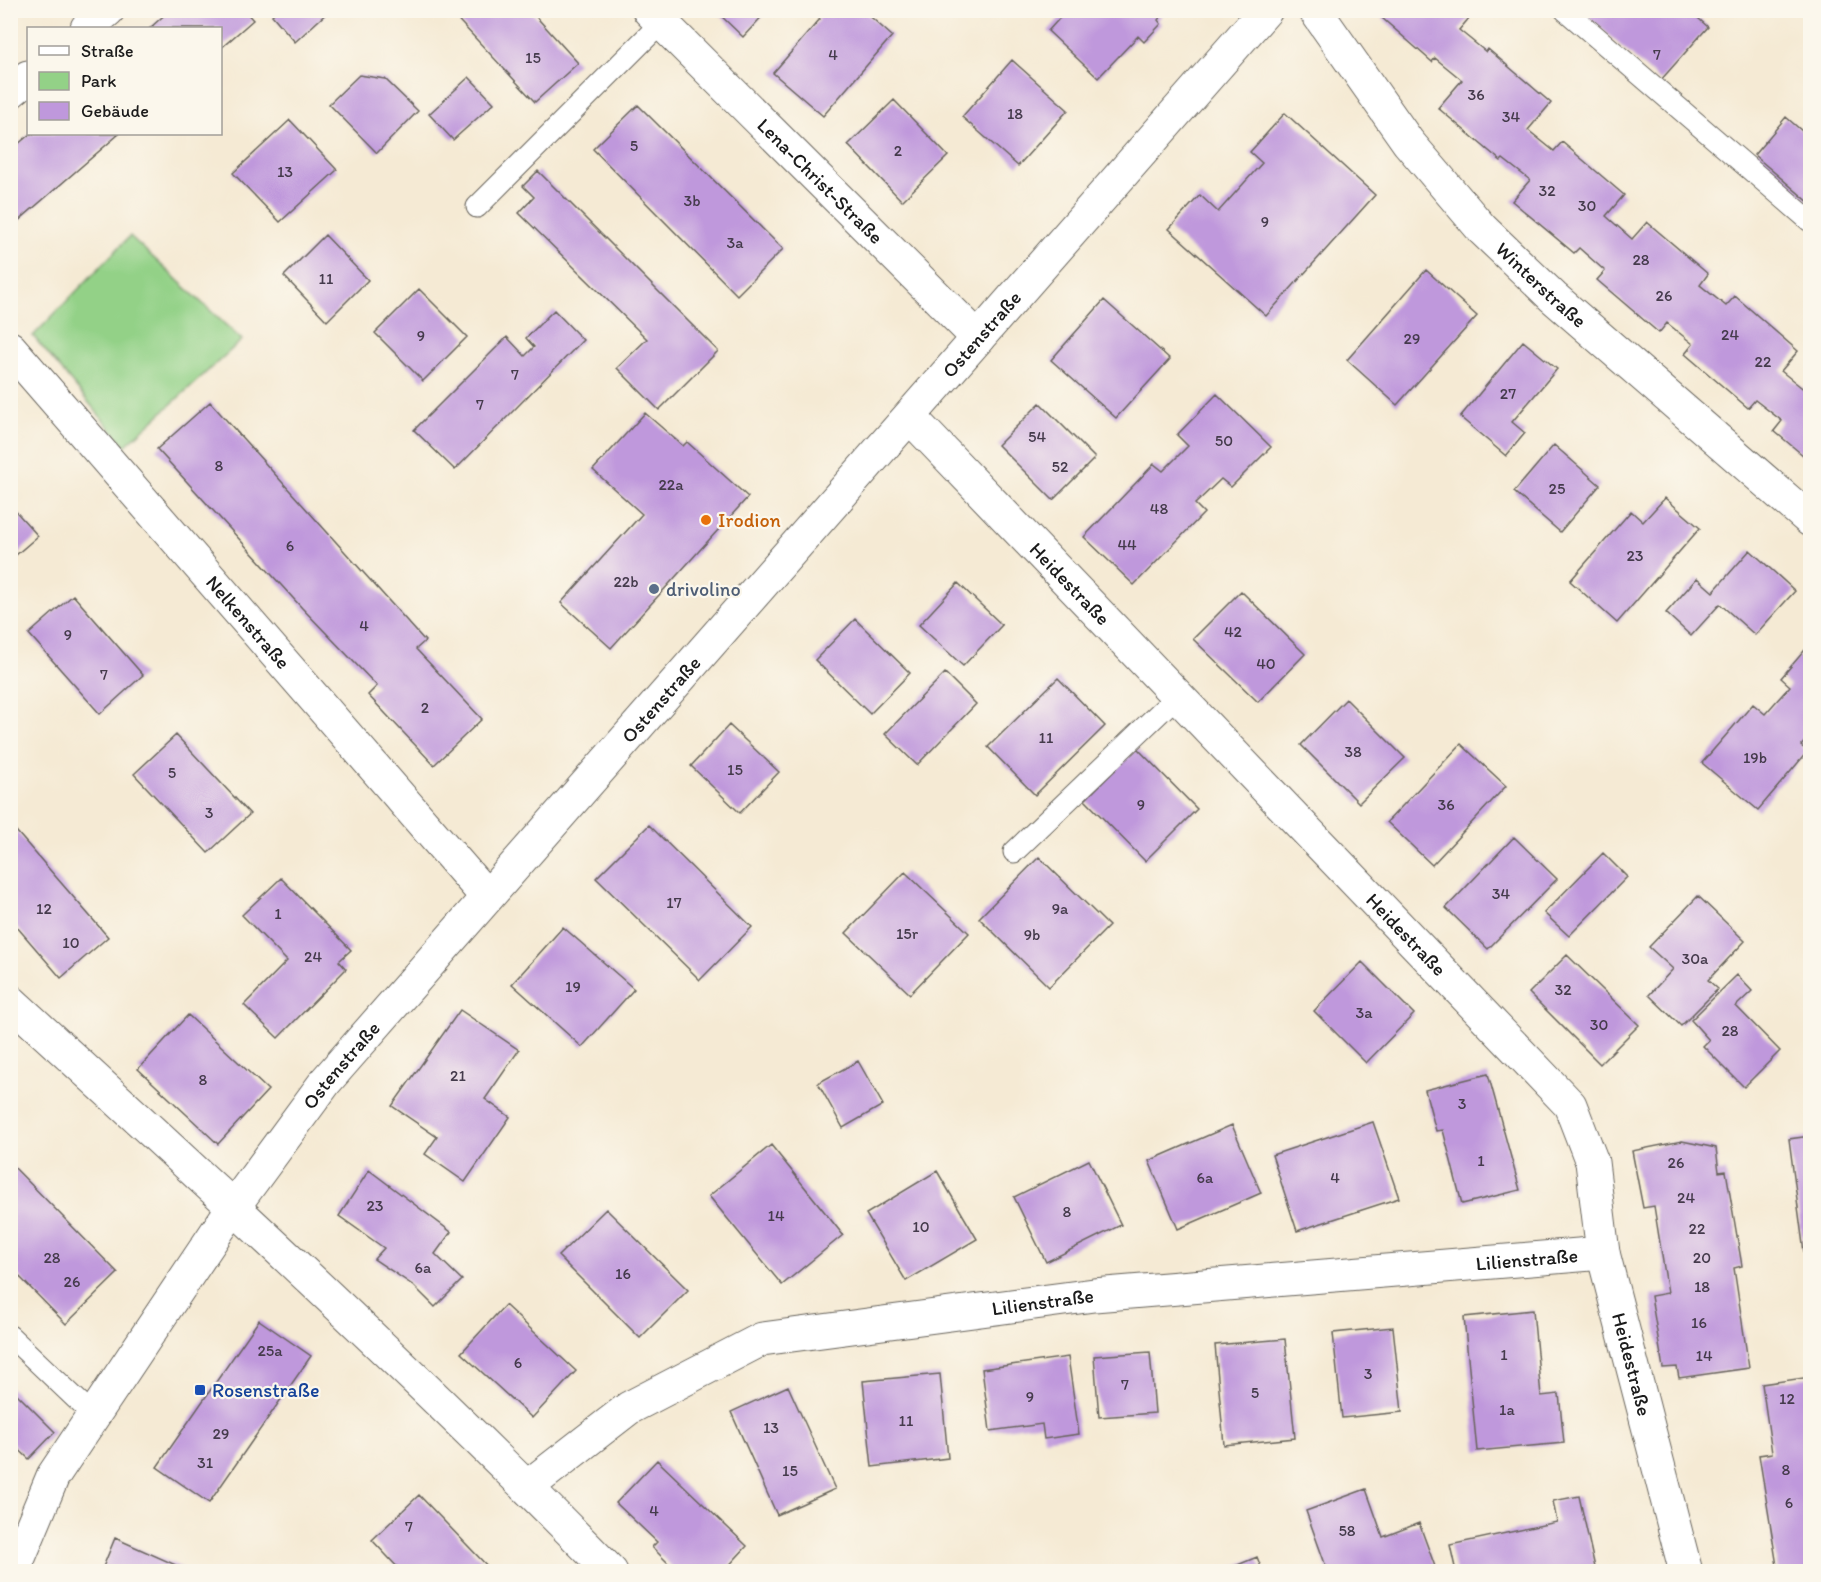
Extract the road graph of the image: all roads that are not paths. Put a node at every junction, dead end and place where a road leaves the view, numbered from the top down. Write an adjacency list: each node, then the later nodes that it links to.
1 (108, 10): 6 (street)
2 (1266, 10): 11 (street, Ostenstraße)
3 (1315, 10): 14 (street, Winterstraße)
4 (1565, 10): 10 (lane)
5 (655, 17): 9 (lane, Lena-Christ-Straße); 11 (street, Lena-Christ-Straße)
6 (88, 27)
7 (27, 78): 8 (street)
8 (10, 92)
9 (477, 207)
10 (1810, 221)
11 (978, 338): 13 (street, Ostenstraße)
12 (10, 348): 17 (street, Nelkenstraße)
13 (910, 417): 15 (street, Heidestraße); 17 (street, Ostenstraße)
14 (1810, 520)
15 (1178, 696): 16 (lane); 20 (street, Heidestraße)
16 (1014, 852)
17 (487, 897): 19 (street, Ostenstraße)
18 (10, 1001): 19 (street)
19 (234, 1206): 22 (street, Ostenstraße); 23 (street)
20 (1603, 1252): 23 (street, Lilienstraße); 26 (street, Heidestraße)
21 (10, 1336): 22 (lane)
22 (94, 1416): 24 (street, Ostenstraße)
23 (527, 1487): 25 (street)
24 (13, 1572)
25 (611, 1572)
26 (1686, 1572)

